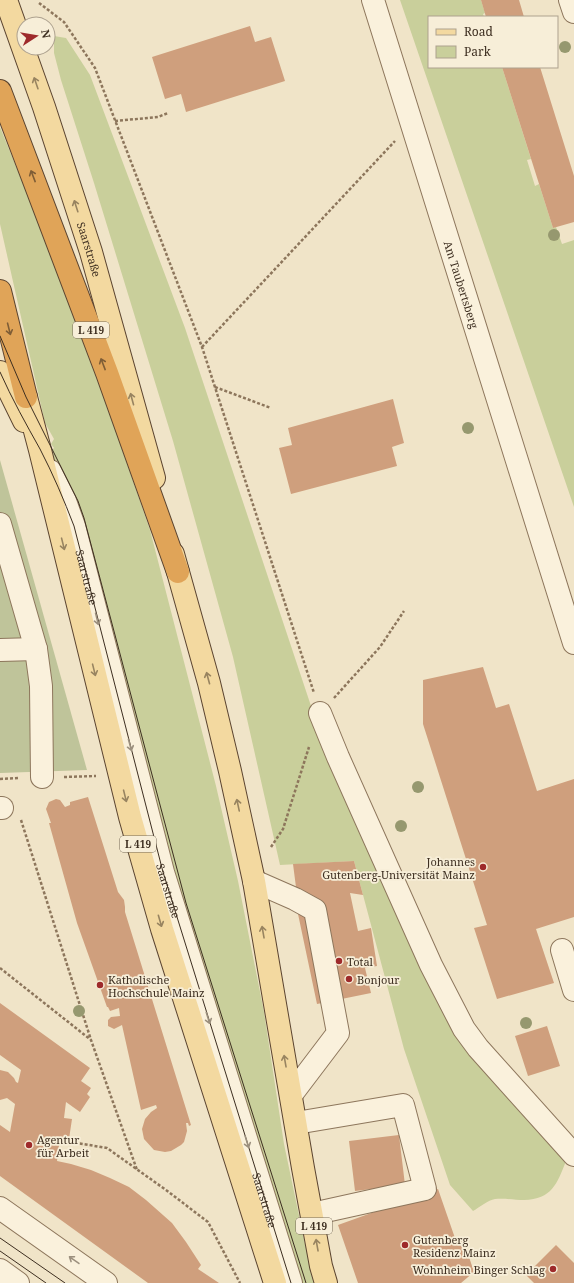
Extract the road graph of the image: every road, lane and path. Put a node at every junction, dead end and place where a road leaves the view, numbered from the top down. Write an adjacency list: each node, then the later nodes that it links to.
1 (6, 0): 18 (main road, Saarstraße, one-way to 1)
2 (373, 0): 9 (street, Am Taubertsberg)
3 (570, 0): 5 (street)
4 (39, 3): 8 (path)
5 (574, 12)
6 (0, 91): 18 (highway, Saarstraße / L 419, one-way to 6)
7 (168, 114): 8 (path)
8 (115, 121): 11 (path)
9 (411, 123): 11 (path); 20 (street, Am Taubertsberg)
10 (0, 291): 14 (highway, Saarstraße / L 419, one-way to 14)
11 (202, 347): 13 (path)
12 (0, 372): 16 (main road, Saarstraße)
13 (214, 387): 15 (path); 23 (path)
14 (26, 397): 16 (main road, Saarstraße / L 419)
15 (271, 408)
16 (40, 450): 44 (main road, Saarstraße / L 419, one-way to 44); 45 (street, Saarstraße, one-way to 45)
17 (0, 524): 21 (street)
18 (178, 572): 28 (main road, Saarstraße / L 419, one-way to 18)
19 (404, 611): 23 (path)
20 (574, 643)
21 (36, 648): 22 (street); 25 (street)
22 (0, 650)
23 (320, 712): 27 (path); 36 (street)
24 (95, 775): 24 (path)
25 (42, 777)
26 (1, 808): 32 (path)
27 (271, 847)
28 (254, 882): 33 (main road, Saarstraße / L 419, one-way to 28); 33 (street)
29 (562, 950): 31 (street)
30 (0, 968): 32 (path)
31 (574, 990)
32 (91, 1040): 37 (path)
33 (290, 1095): 34 (main road, Saarstraße / L 419)
34 (296, 1123): 39 (main road, Saarstraße / L 419); 39 (street)
35 (60, 1142): 37 (path)
36 (574, 1155)
37 (137, 1170): 43 (path)
38 (0, 1208): 42 (street, one-way to 38)
39 (312, 1214): 46 (main road, Saarstraße / L 419, one-way to 39)
40 (0, 1270): 41 (street)
41 (18, 1283)
42 (106, 1283)
43 (240, 1283)
44 (274, 1283)
45 (291, 1283)
46 (326, 1283)

